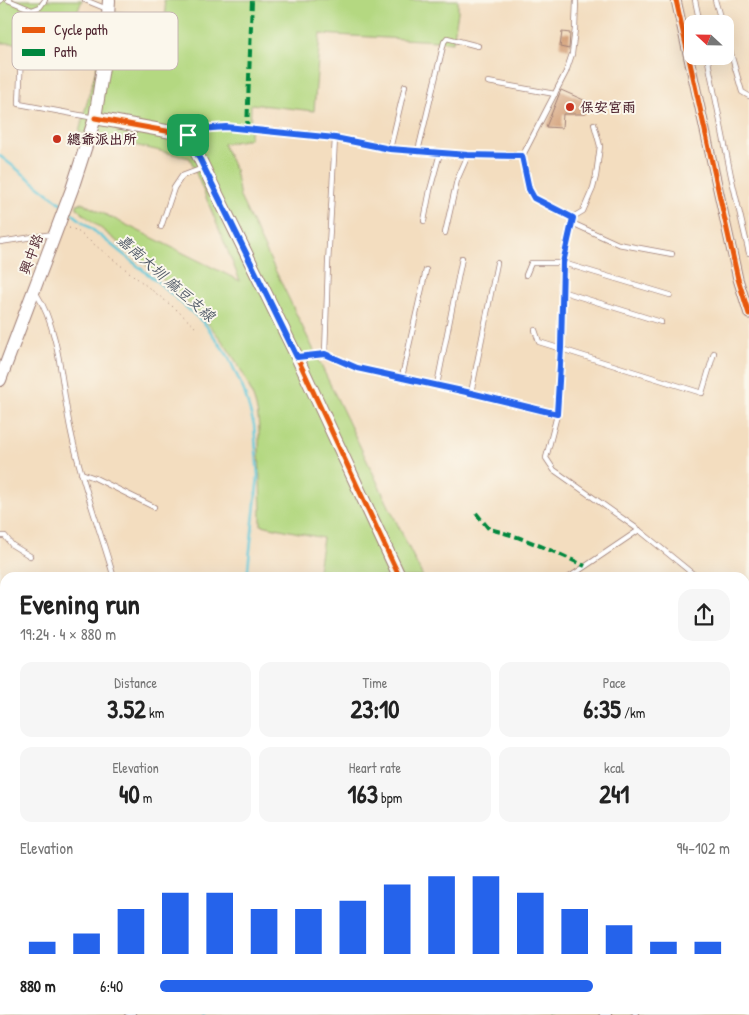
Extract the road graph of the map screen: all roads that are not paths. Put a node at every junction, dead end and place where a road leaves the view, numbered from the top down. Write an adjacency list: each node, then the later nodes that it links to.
1 (8, 0): 2 (lane)
2 (45, 0)
3 (85, 0): 8 (lane)
4 (576, 0): 18 (lane)
5 (676, 0): 47 (street)
6 (695, 0): 9 (lane)
7 (715, 0): 10 (lane)
8 (110, 5)
9 (698, 15)
10 (719, 15)
11 (478, 46): 25 (lane)
12 (734, 64): 19 (lane)
13 (708, 65): 37 (lane)
14 (20, 70): 20 (lane)
15 (101, 70): 20 (street, 興中路)
16 (488, 82): 18 (lane)
17 (405, 86): 24 (lane)
18 (555, 94): 28 (lane)
19 (749, 96)
20 (95, 118): 22 (street); 34 (street, 興中路)
21 (594, 124): 30 (lane)
22 (188, 135): 23 (lane); 29 (street)
23 (335, 138): 24 (lane); 52 (lane)
24 (390, 149): 25 (lane)
25 (418, 151): 26 (lane)
26 (440, 153): 27 (lane); 31 (lane)
27 (468, 155): 28 (lane); 35 (lane)
28 (522, 156): 30 (lane)
29 (205, 167): 33 (lane); 53 (street)
30 (573, 218): 32 (lane)
31 (424, 221)
32 (572, 223): 38 (lane); 41 (lane)
33 (161, 227)
34 (57, 228): 36 (lane); 44 (street, 興中路)
35 (445, 233)
36 (0, 242)
37 (749, 253)
38 (672, 254)
39 (462, 258): 56 (lane)
40 (498, 263): 57 (lane)
41 (563, 263): 43 (lane); 45 (lane); 46 (lane)
42 (426, 270): 54 (lane)
43 (526, 275)
44 (34, 289): 55 (street, 興中路); 59 (lane)
45 (561, 291): 48 (lane); 50 (lane)
46 (670, 295)
47 (749, 314)
48 (661, 322)
49 (535, 330): 50 (lane)
50 (561, 348): 51 (lane); 58 (lane)
51 (714, 353)
52 (325, 354): 53 (lane); 54 (lane)
53 (297, 357): 65 (street)
54 (402, 377): 56 (lane)
55 (0, 380)
56 (437, 386): 57 (lane)
57 (471, 393): 58 (lane)
58 (557, 414): 61 (lane)
59 (81, 473): 60 (lane); 64 (lane)
60 (154, 507)
61 (639, 530): 66 (lane); 67 (lane)
62 (0, 536): 63 (lane)
63 (30, 556)
64 (112, 572)
65 (397, 572)
66 (577, 572)
67 (691, 572)

